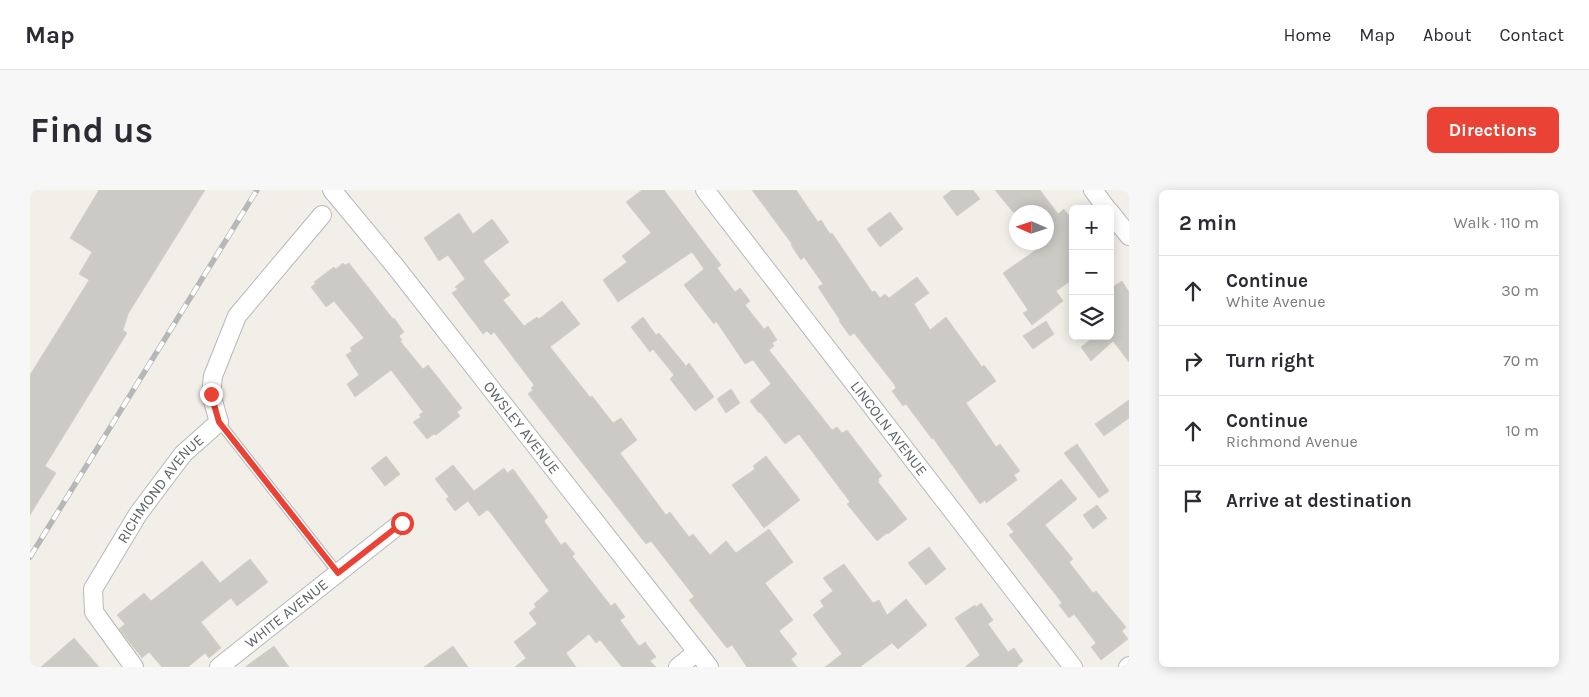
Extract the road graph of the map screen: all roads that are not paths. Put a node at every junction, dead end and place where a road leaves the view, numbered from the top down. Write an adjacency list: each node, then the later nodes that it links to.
1 (332, 190): 11 (street, OWSLEY AVENUE)
2 (705, 190): 16 (street, LINCOLN AVENUE)
3 (1093, 190): 4 (street)
4 (1105, 205)
5 (322, 215): 8 (street)
6 (1114, 217): 7 (street)
7 (1129, 236)
8 (219, 422): 10 (lane); 12 (street, RICHMOND AVENUE)
9 (402, 523): 10 (street, WHITE AVENUE)
10 (338, 573): 13 (street, WHITE AVENUE)
11 (697, 652): 14 (street); 15 (street, OWSLEY AVENUE)
12 (134, 667)
13 (219, 667)
14 (678, 667)
15 (709, 667)
16 (1073, 667)

